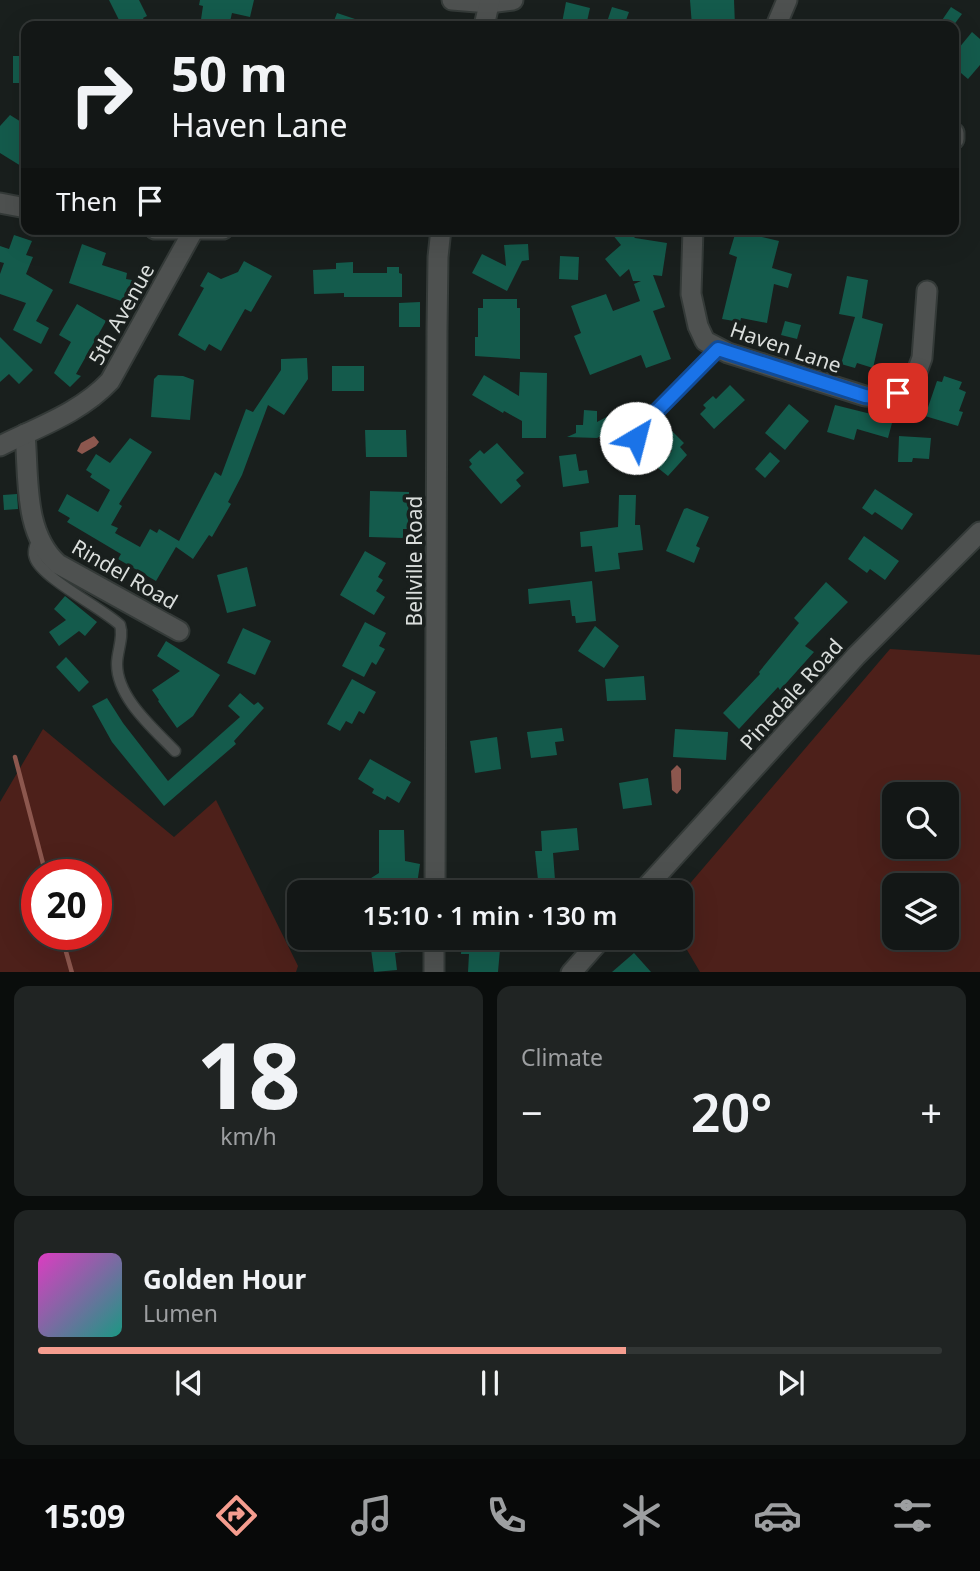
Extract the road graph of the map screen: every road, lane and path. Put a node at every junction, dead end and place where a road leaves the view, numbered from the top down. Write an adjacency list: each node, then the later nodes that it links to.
1 (452, 0): 4 (street)
2 (513, 0): 4 (street)
3 (787, 0): 6 (street)
4 (489, 1): 5 (street)
5 (485, 21)
6 (780, 21)
7 (0, 203): 8 (street)
8 (21, 207)
9 (191, 235): 14 (street, 5th Avenue)
10 (440, 235): 21 (street, Bellville Road)
11 (693, 235): 13 (street, Haven Lane)
12 (927, 291): 13 (street, Haven Lane)
13 (718, 349): 15 (lane)
14 (25, 434): 16 (street, 5th Avenue); 18 (street, Rindel Road)
15 (636, 438)
16 (0, 446)
17 (980, 532): 22 (street, Pinedale Road)
18 (38, 537): 19 (street, Rindel Road); 20 (lane)
19 (179, 631)
20 (175, 751)
21 (435, 880)
22 (653, 880)
23 (434, 950): 25 (street)
24 (591, 950): 26 (street)
25 (434, 972)
26 (571, 972)

